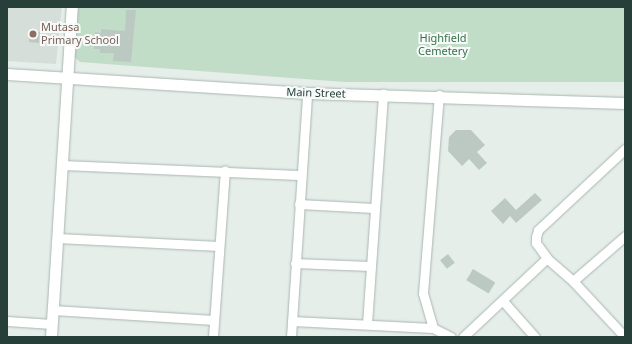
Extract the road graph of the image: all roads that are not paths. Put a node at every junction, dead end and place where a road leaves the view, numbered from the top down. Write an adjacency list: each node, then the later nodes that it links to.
1 (72, 7): 3 (street)
2 (7, 74): 3 (street, Main Street)
3 (66, 78): 4 (street, Main Street); 9 (street)
4 (307, 93): 5 (street, Main Street); 11 (street)
5 (383, 94): 6 (street, Main Street); 13 (street)
6 (440, 95): 7 (street, Main Street); 28 (street)
7 (625, 103)
8 (625, 149): 17 (street)
9 (61, 165): 10 (street); 15 (street)
10 (224, 170): 11 (street); 16 (street)
11 (300, 175): 12 (street)
12 (299, 204): 13 (street); 18 (street)
13 (374, 208): 19 (street)
14 (625, 236): 20 (street)
15 (57, 238): 16 (street); 22 (street)
16 (219, 246): 23 (street)
17 (547, 258): 20 (street); 21 (street)
18 (295, 263): 19 (street); 25 (street)
19 (370, 266): 27 (street)
20 (573, 281): 29 (street)
21 (503, 301): 34 (street); 35 (street)
22 (53, 310): 23 (street); 26 (street)
23 (214, 320): 31 (street)
24 (7, 321): 26 (street)
25 (292, 321): 27 (street); 32 (street)
26 (52, 324): 30 (street)
27 (367, 324): 28 (street)
28 (433, 328): 33 (street)
29 (623, 331)
30 (51, 337)
31 (213, 337)
32 (291, 337)
33 (451, 337)
34 (463, 337)
35 (535, 337)

